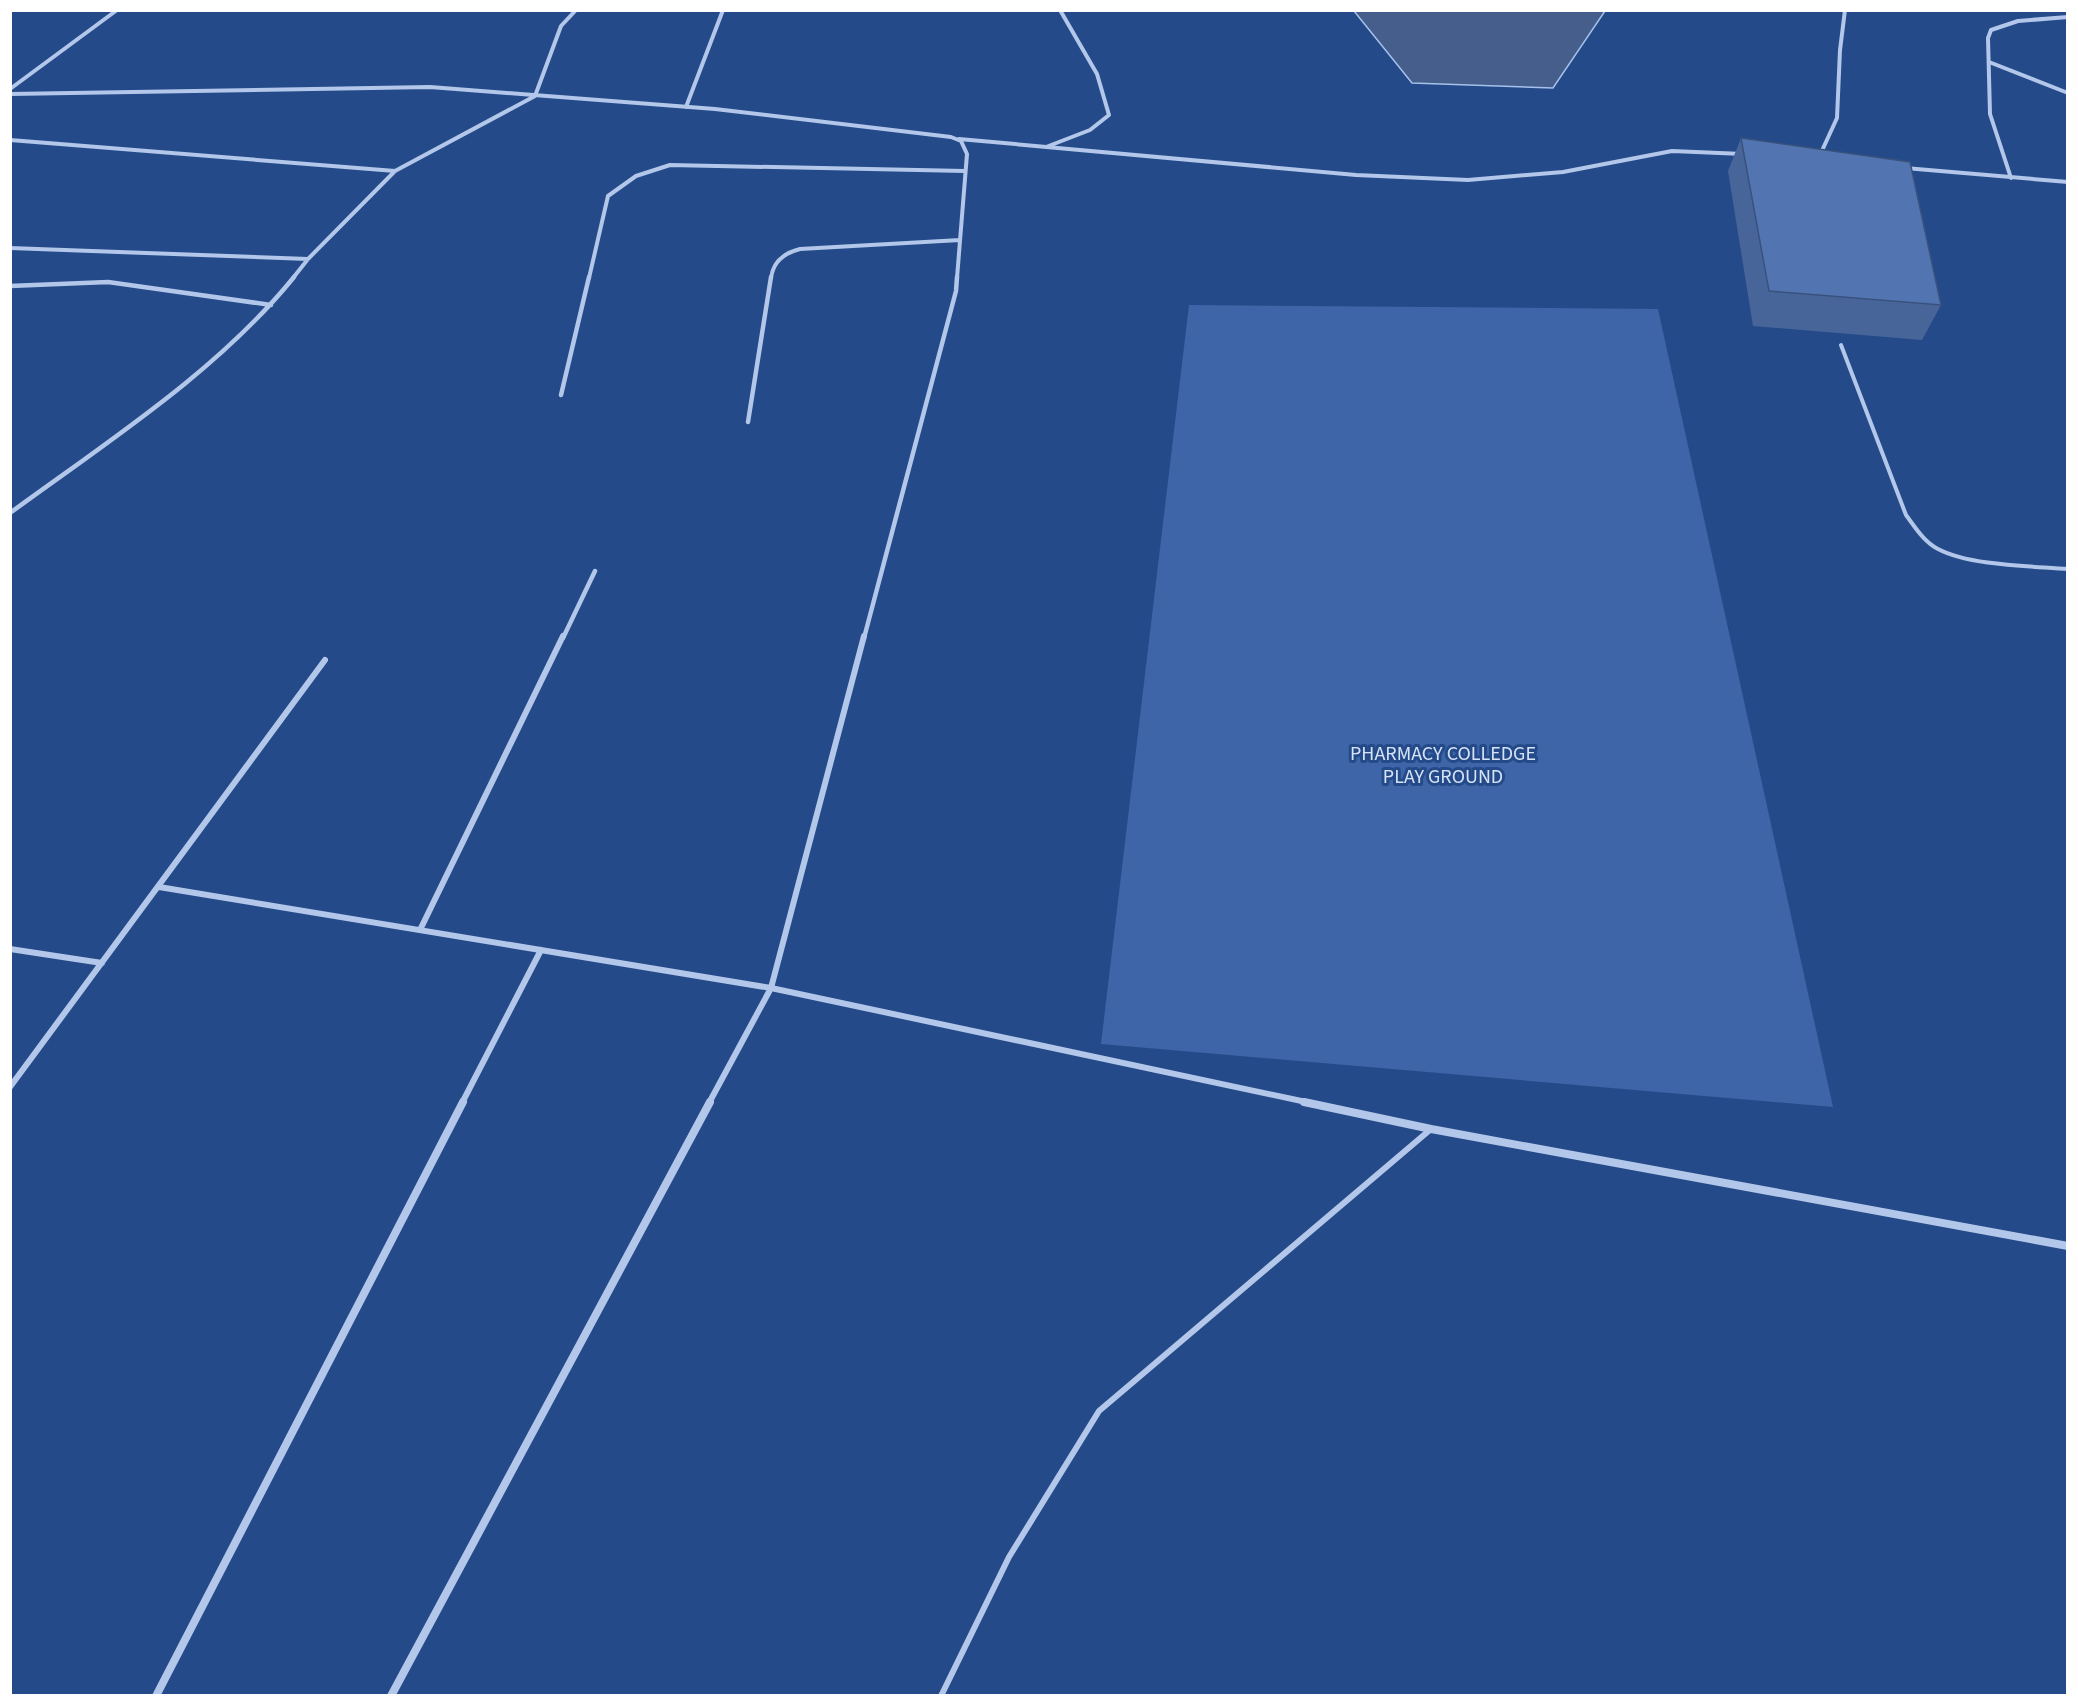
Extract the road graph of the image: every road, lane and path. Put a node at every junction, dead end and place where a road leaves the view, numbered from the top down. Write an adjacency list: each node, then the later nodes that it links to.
1 (117, 10): 8 (street)
2 (576, 10): 11 (street)
3 (723, 10): 12 (street)
4 (1060, 10): 15 (street)
5 (1845, 10): 17 (street)
6 (2067, 17): 7 (street)
7 (1989, 62): 9 (street); 21 (street)
8 (10, 89)
9 (2067, 93)
10 (10, 94): 11 (street)
11 (535, 96): 12 (street); 19 (street)
12 (686, 107): 13 (street)
13 (959, 139): 15 (street); 20 (street)
14 (10, 140): 19 (street)
15 (1045, 147): 16 (street)
16 (1749, 155)
17 (1817, 161)
18 (1897, 168): 21 (street)
19 (395, 171): 25 (street)
20 (965, 171): 23 (street); 29 (street)
21 (2011, 178): 22 (street)
22 (2067, 182)
23 (960, 240): 30 (street); 42 (street)
24 (10, 248): 25 (street)
25 (308, 259): 27 (street)
26 (10, 286): 27 (street)
27 (271, 305): 32 (street)
28 (1841, 345): 34 (lane)
29 (561, 395)
30 (748, 422)
31 (10, 505): 32 (street)
32 (17, 508): 33 (street)
33 (10, 513)
34 (2067, 569)
35 (595, 571): 38 (street)
36 (325, 660): 37 (street)
37 (159, 887): 38 (street); 41 (street)
38 (420, 930): 40 (street)
39 (10, 949): 41 (street)
40 (541, 950): 42 (street); 46 (street)
41 (102, 963): 43 (street)
42 (771, 988): 44 (street); 47 (street)
43 (10, 1087)
44 (1431, 1130): 45 (street); 48 (lane)
45 (2067, 1246)
46 (156, 1695)
47 (391, 1695)
48 (942, 1695)

